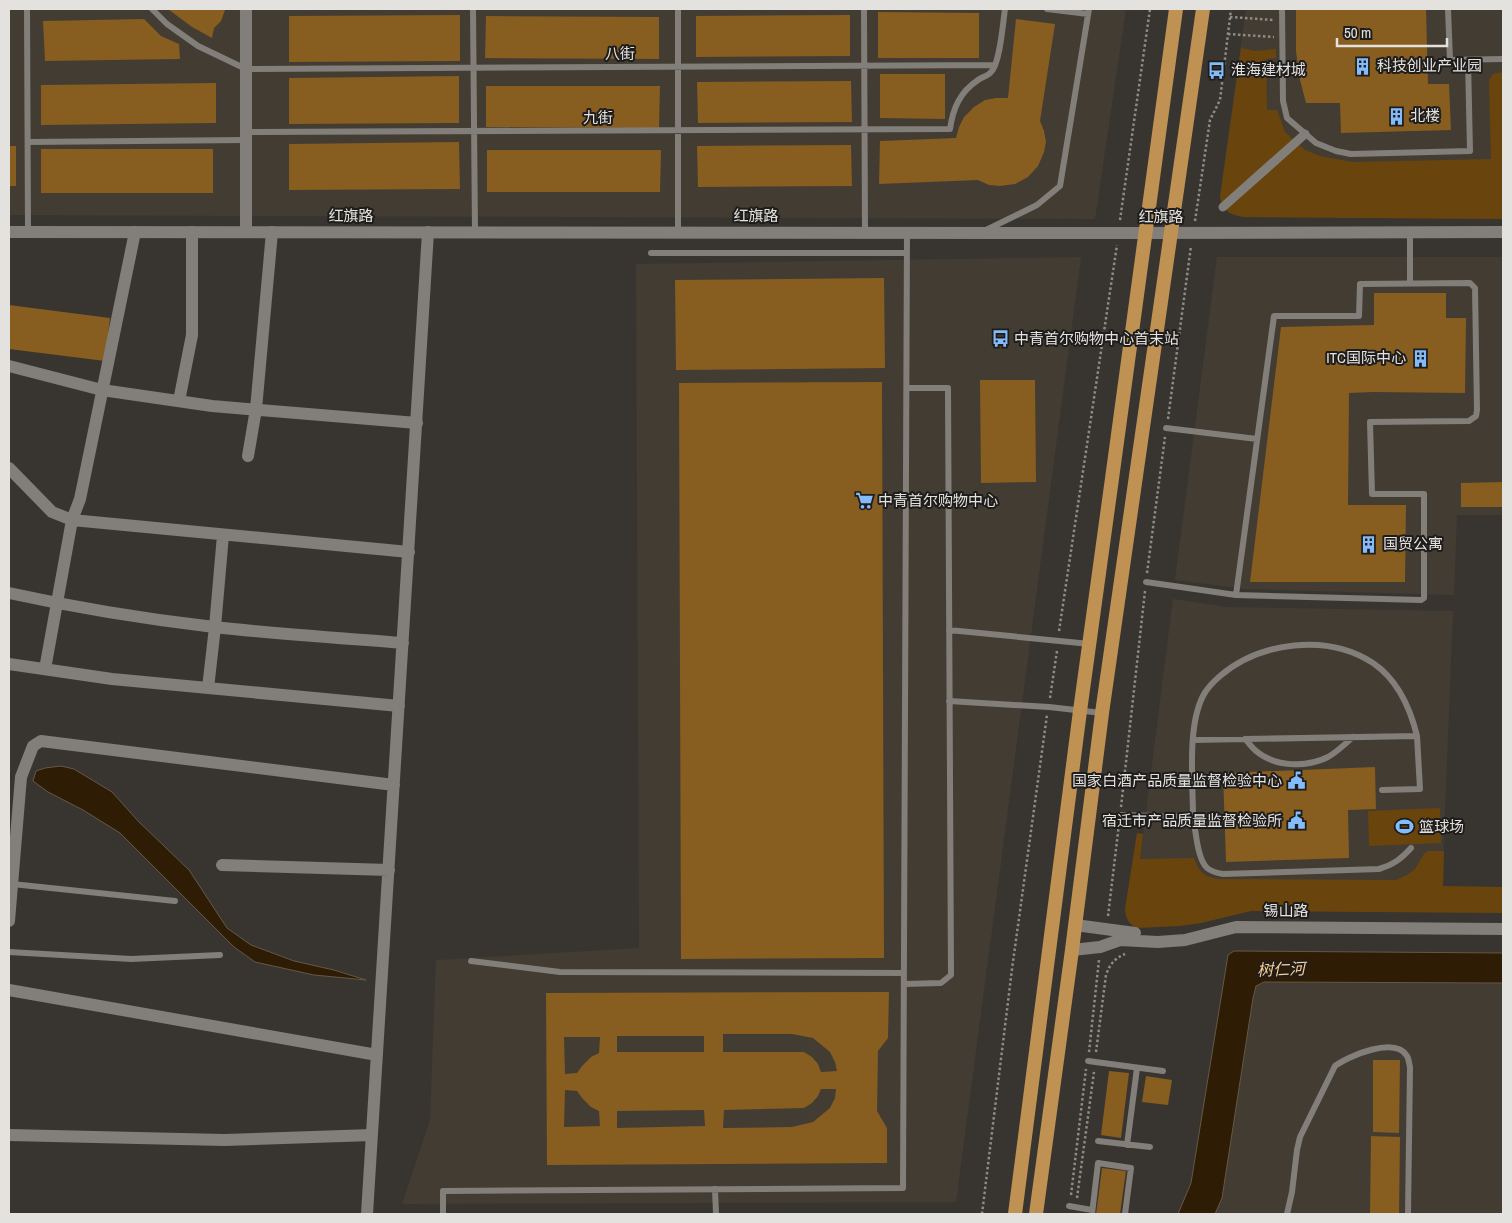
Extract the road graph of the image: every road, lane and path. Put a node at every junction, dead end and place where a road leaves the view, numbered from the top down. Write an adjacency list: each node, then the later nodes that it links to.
1 (27, 9): 32 (lane)
2 (152, 9): 26 (lane)
3 (246, 9): 26 (street)
4 (473, 9): 25 (lane)
5 (678, 9): 24 (lane)
6 (864, 9): 23 (lane)
7 (1005, 9): 22 (lane)
8 (1047, 9): 15 (lane)
9 (1150, 9): 47 (path)
10 (1176, 9): 48 (highway)
11 (1202, 9): 49 (highway)
12 (1231, 9): 16 (path)
13 (1282, 9): 17 (lane)
14 (1448, 9): 21 (lane)
15 (1088, 11): 46 (lane)
16 (1230, 17): 17 (path); 18 (path)
17 (1283, 20): 19 (lane)
18 (1228, 34): 19 (path); 50 (path)
19 (1283, 38): 30 (lane)
20 (1503, 59): 21 (lane)
21 (1468, 60): 30 (lane)
22 (995, 65): 23 (lane, 八街); 27 (lane, 九街)
23 (864, 66): 24 (lane, 八街); 27 (lane)
24 (678, 67): 25 (lane, 八街); 28 (lane)
25 (474, 68): 26 (lane, 八街); 29 (lane)
26 (246, 69): 31 (street)
27 (864, 129): 28 (lane, 九街); 44 (lane)
28 (678, 130): 29 (lane, 九街); 42 (lane)
29 (474, 131): 31 (lane, 九街); 41 (lane)
30 (1305, 134): 33 (street)
31 (246, 136): 32 (lane, 九街); 38 (street)
32 (28, 142): 35 (lane)
33 (1223, 207)
34 (9, 232): 35 (street, 红旗路)
35 (28, 232): 36 (street, 红旗路)
36 (135, 232): 37 (street, 红旗路); 57 (street)
37 (192, 232): 38 (street, 红旗路); 58 (street)
38 (246, 232): 39 (street, 红旗路)
39 (272, 232): 40 (street, 红旗路); 59 (street)
40 (428, 232): 41 (street, 红旗路); 60 (street)
41 (475, 232): 42 (street, 红旗路)
42 (678, 232): 44 (street, 红旗路)
43 (1503, 232): 51 (street, 红旗路)
44 (865, 233): 45 (street, 红旗路)
45 (907, 233): 46 (street, 红旗路); 53 (lane)
46 (980, 233): 47 (street, 红旗路)
47 (1118, 233): 48 (street, 红旗路); 74 (path)
48 (1146, 233): 49 (street, 红旗路); 76 (highway)
49 (1171, 233): 50 (street, 红旗路); 84 (highway)
50 (1193, 233): 51 (street, 红旗路); 61 (path)
51 (1410, 233): 54 (lane)
52 (651, 253): 53 (lane)
53 (907, 253): 56 (lane)
54 (1410, 283): 62 (lane); 70 (lane)
55 (9, 366): 57 (street)
56 (907, 388): 73 (lane); 109 (lane)
57 (102, 390): 58 (street); 65 (street)
58 (179, 401): 59 (street)
59 (256, 409): 60 (street); 63 (street)
60 (417, 422): 67 (street)
61 (1166, 428): 62 (lane); 68 (path)
62 (1257, 439): 70 (lane)
63 (248, 456)
64 (9, 468): 65 (street)
65 (72, 520): 66 (street); 71 (street)
66 (223, 535): 67 (street); 72 (street)
67 (408, 552): 75 (street)
68 (1146, 582): 70 (lane); 91 (path)
69 (9, 593): 71 (street)
70 (1236, 595)
71 (58, 604): 72 (street); 78 (street)
72 (215, 627): 75 (street); 79 (street)
73 (949, 630): 74 (lane); 80 (lane)
74 (1058, 640): 76 (lane); 82 (path)
75 (403, 643): 81 (street)
76 (1090, 644): 83 (highway)
77 (9, 664): 78 (street)
78 (45, 669): 79 (street)
79 (208, 688): 81 (street)
80 (949, 701): 82 (lane); 110 (lane)
81 (399, 706): 89 (street)
82 (1049, 707): 83 (lane); 127 (path)
83 (1080, 711): 84 (lane); 128 (highway)
84 (1102, 712): 100 (highway)
85 (1417, 736): 86 (lane); 88 (lane); 90 (lane)
86 (1353, 737): 87 (lane); 87 (lane)
87 (1246, 739): 88 (lane)
88 (1193, 740): 92 (lane)
89 (394, 785): 95 (street); 96 (street)
90 (1382, 790)
91 (1120, 815): 92 (lane); 102 (path)
92 (1193, 817): 93 (lane)
93 (1412, 848)
94 (222, 865): 95 (street)
95 (389, 870): 112 (street)
96 (12, 884): 97 (lane); 99 (street)
97 (174, 901)
98 (1503, 920): 102 (street, 锡山路)
99 (9, 921)
100 (1075, 925): 102 (street, 锡山路); 104 (highway)
101 (1503, 929): 103 (street, 锡山路)
102 (1106, 930)
103 (1100, 947): 104 (street, 锡山路); 113 (path)
104 (1072, 950): 129 (highway)
105 (9, 952): 107 (lane)
106 (1131, 953): 113 (path)
107 (220, 955)
108 (471, 961): 109 (lane)
109 (904, 973): 110 (lane)
110 (904, 984): 121 (lane)
111 (9, 990): 112 (street)
112 (377, 1055): 117 (street)
113 (1091, 1061): 114 (lane); 122 (path); 122 (path)
114 (1138, 1068): 115 (lane); 119 (lane)
115 (1162, 1071)
116 (9, 1135): 117 (street)
117 (372, 1135): 124 (street)
118 (1098, 1141): 119 (lane)
119 (1127, 1144): 120 (lane)
120 (1150, 1147)
121 (716, 1189): 125 (lane); 126 (lane)
122 (1073, 1207): 123 (lane)
123 (1092, 1212): 130 (lane)
124 (368, 1214)
125 (444, 1214)
126 (716, 1214)
127 (982, 1214)
128 (1015, 1214)
129 (1036, 1214)
130 (1125, 1214)
131 (1287, 1214): 132 (lane)
132 (1408, 1214)

